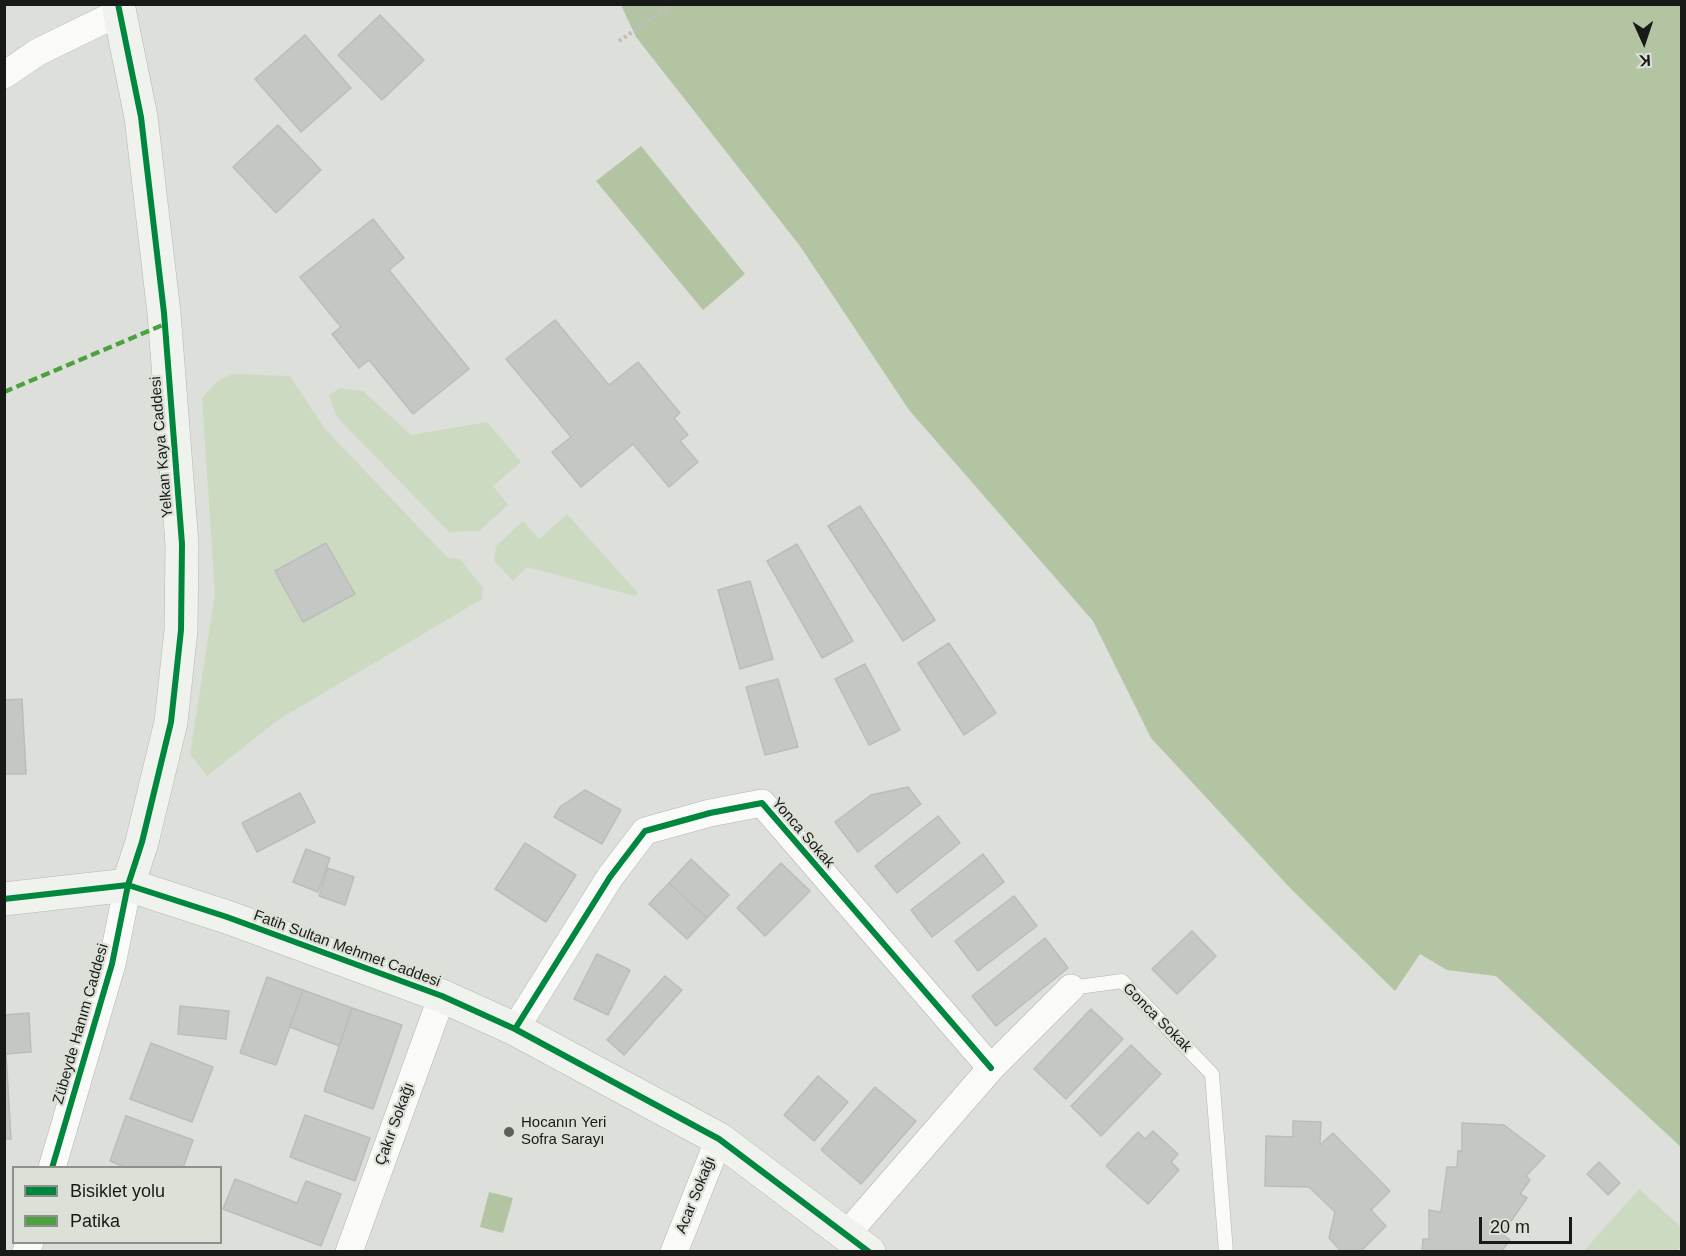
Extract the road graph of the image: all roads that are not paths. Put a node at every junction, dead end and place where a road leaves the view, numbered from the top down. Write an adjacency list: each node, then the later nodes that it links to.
1 (119, 8): 2 (street); 3 (street, Yelkan Kaya Caddesi)
2 (4, 75)
3 (128, 885): 4 (street, Fatih Sultan Mehmet Caddesi); 6 (street, Fatih Sultan Mehmet Caddesi); 10 (street, Zübeyde Hanım Caddesi)
4 (4, 899)
5 (1071, 988): 8 (street, Gonca Sokak); 14 (lane, Gonca Sokak)
6 (442, 996): 7 (street, Fatih Sultan Mehmet Caddesi); 12 (street, Çakır Sokağı)
7 (514, 1029): 8 (street, Yonca Sokak); 9 (street, Fatih Sultan Mehmet Caddesi)
8 (991, 1068): 11 (street, Gonca Sokak)
9 (719, 1139): 11 (street, Fatih Sultan Mehmet Caddesi); 13 (street, Acar Sokağı)
10 (52, 1166)
11 (857, 1243)
12 (349, 1251)
13 (674, 1251)
14 (1226, 1251)

